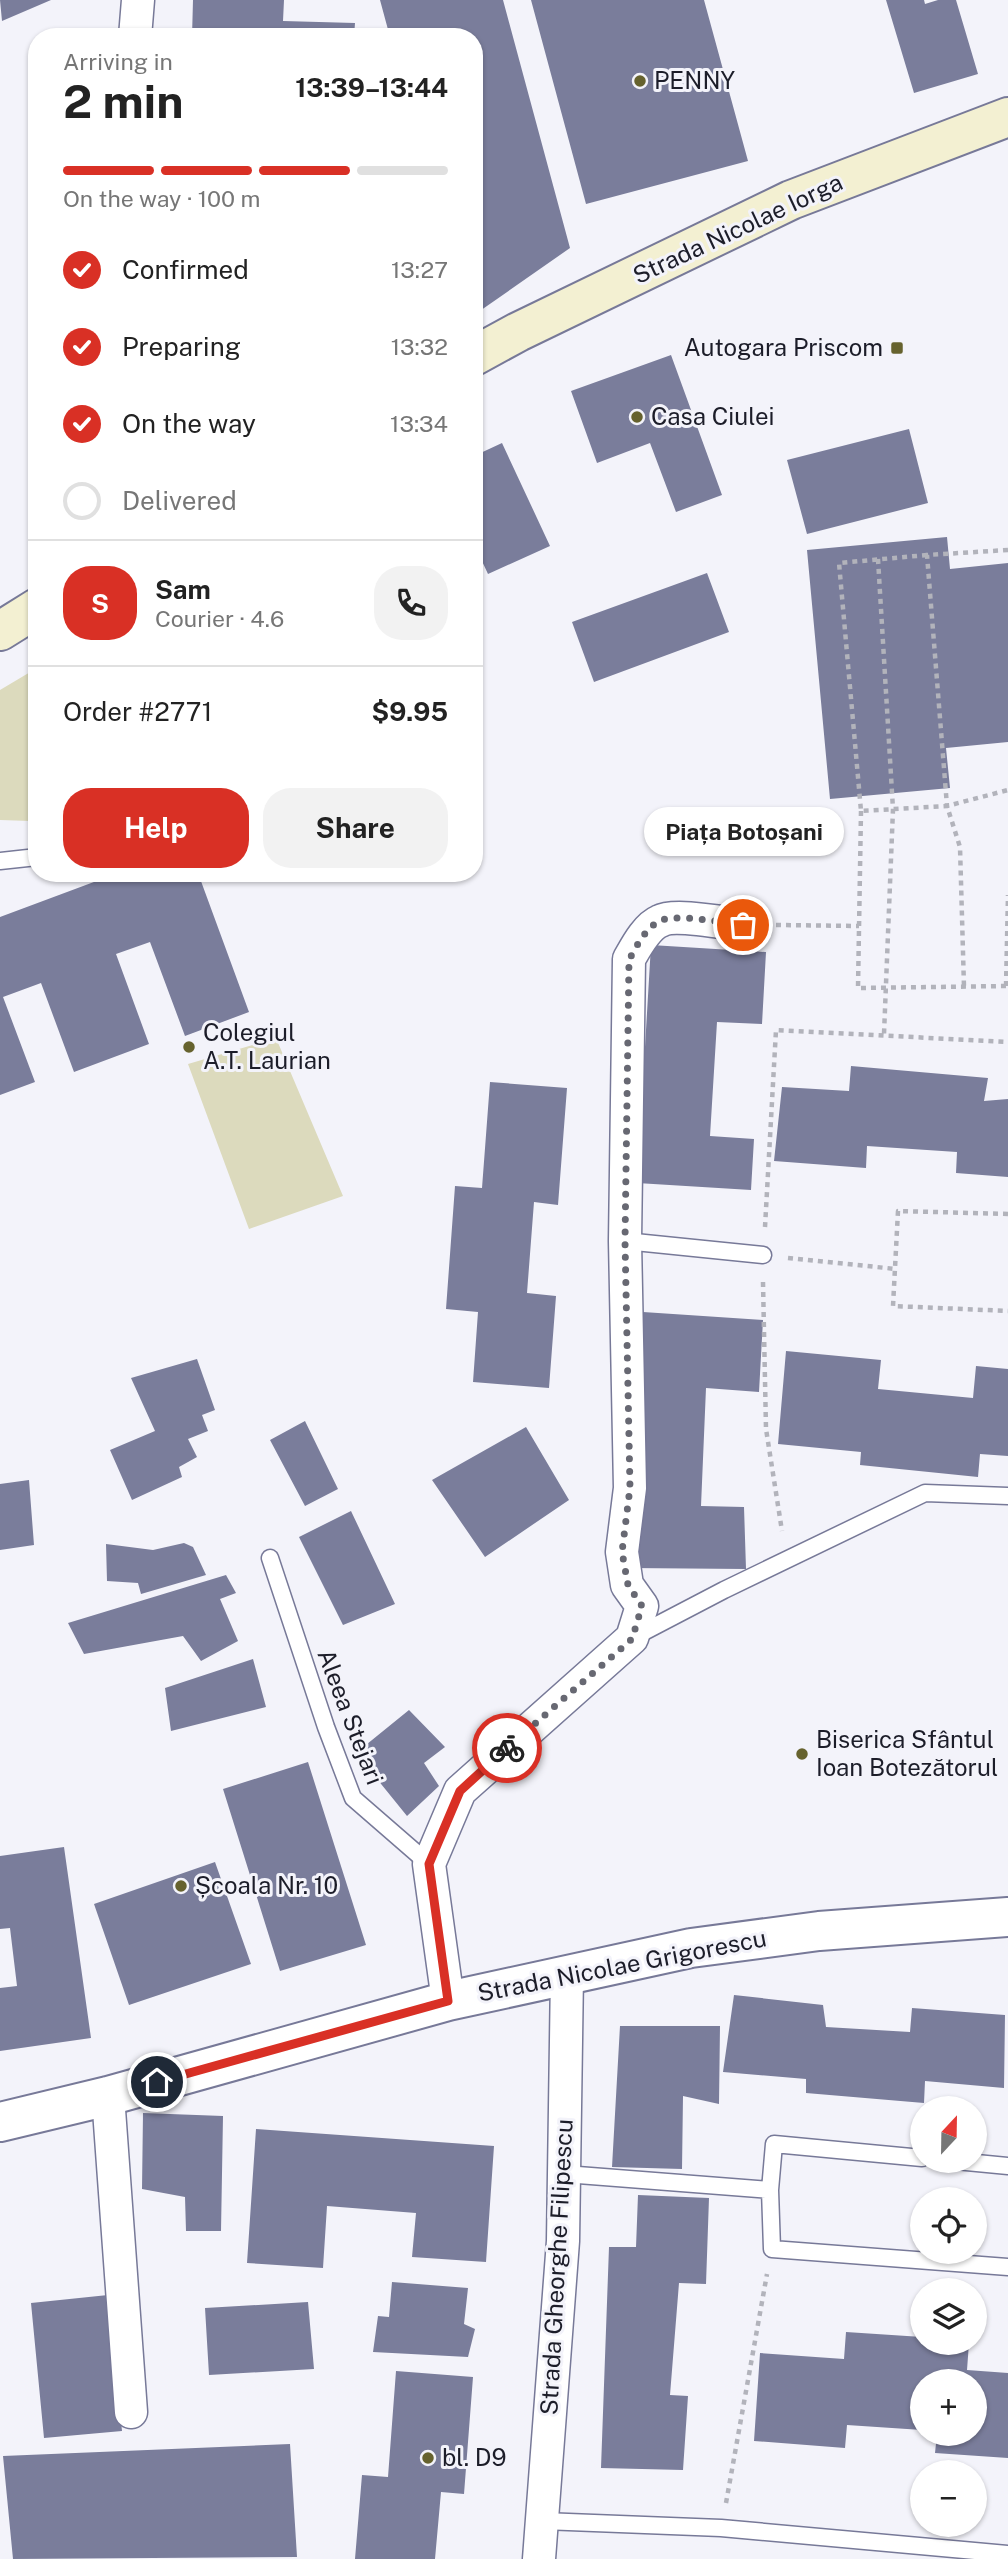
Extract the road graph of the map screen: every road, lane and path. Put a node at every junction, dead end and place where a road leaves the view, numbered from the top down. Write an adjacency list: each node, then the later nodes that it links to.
1 (138, 0): 2 (street)
2 (136, 28)
3 (1008, 117): 4 (main road, Strada Nicolae Iorga)
4 (483, 351)
5 (1008, 550): 6 (path)
6 (928, 555): 7 (path); 11 (path)
7 (878, 559): 12 (path); 13 (path)
8 (28, 614): 9 (main road)
9 (0, 631)
10 (1008, 790): 11 (path)
11 (947, 806): 12 (path); 21 (path)
12 (892, 809): 13 (path); 20 (path)
13 (861, 811): 18 (path)
14 (28, 858): 15 (lane)
15 (0, 861)
16 (1008, 895): 19 (path)
17 (743, 925): 18 (path); 25 (street)
18 (859, 926): 20 (path)
19 (1007, 986): 21 (path)
20 (887, 987): 21 (path); 22 (path)
21 (964, 987)
22 (884, 1034): 23 (path); 26 (path)
23 (1008, 1042)
24 (1008, 1214): 27 (path)
25 (625, 1241): 26 (lane); 32 (street)
26 (763, 1255): 27 (path); 31 (path)
27 (895, 1269): 28 (path)
28 (1008, 1311)
29 (1008, 1496): 31 (lane)
30 (270, 1558): 33 (lane, Aleea Stejari)
31 (786, 1559): 32 (lane)
32 (632, 1639): 33 (street)
33 (429, 1864): 36 (street)
34 (1008, 1917): 35 (street, Strada Nicolae Grigorescu)
35 (566, 1974): 36 (street, Strada Nicolae Grigorescu); 42 (street, Strada Gheorghe Filipescu)
36 (448, 2001): 37 (street, Strada Nicolae Grigorescu)
37 (108, 2096): 38 (street, Strada Nicolae Grigorescu); 46 (street)
38 (0, 2122)
39 (910, 2157): 43 (lane)
40 (987, 2164): 41 (lane)
41 (1008, 2166)
42 (565, 2175): 43 (lane); 47 (street, Strada Gheorghe Filipescu)
43 (770, 2190): 44 (lane)
44 (772, 2249): 45 (lane); 48 (path)
45 (1008, 2267)
46 (131, 2413)
47 (542, 2521): 48 (lane); 50 (street, Strada Gheorghe Filipescu)
48 (721, 2528): 49 (lane)
49 (1008, 2554)
50 (540, 2559)

